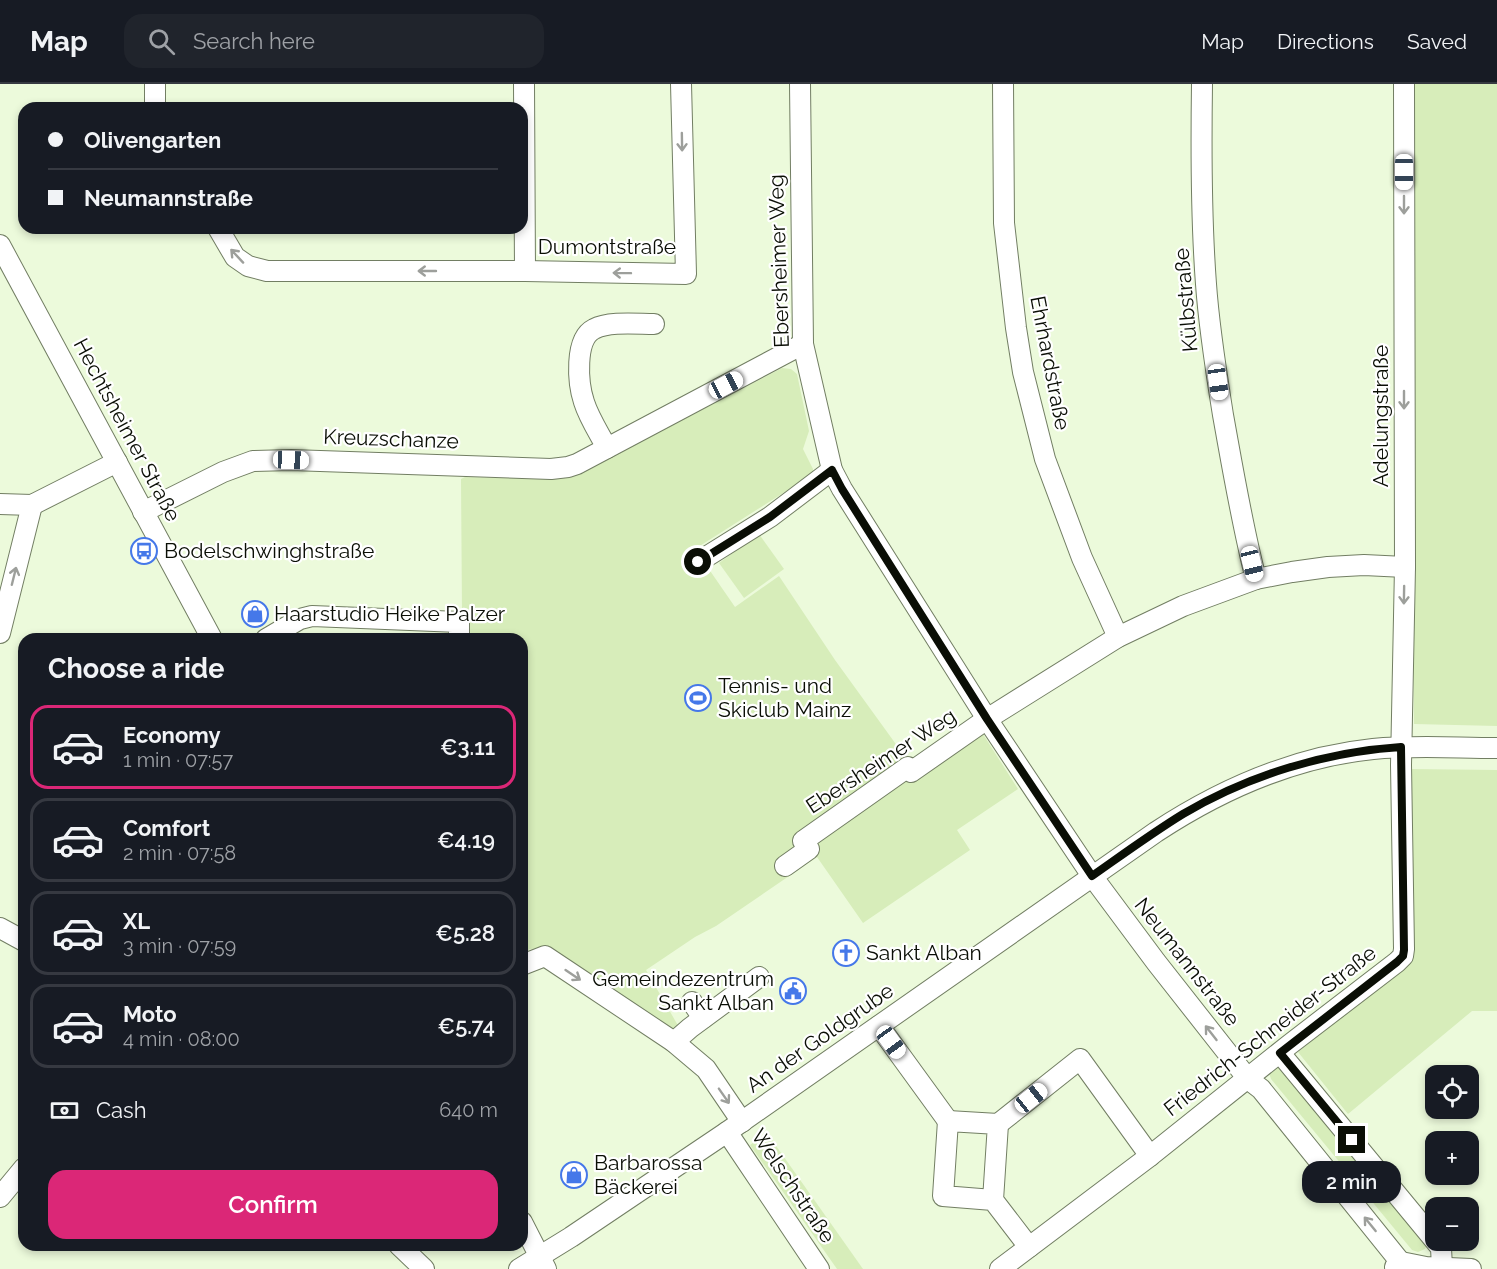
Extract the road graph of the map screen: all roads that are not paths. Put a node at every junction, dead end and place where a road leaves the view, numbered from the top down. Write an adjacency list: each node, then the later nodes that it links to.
1 (155, 84): 8 (street)
2 (524, 84): 9 (street)
3 (681, 84): 13 (street, Dumontstraße, one-way to 13)
4 (800, 84): 15 (street, Ebersheimer Weg)
5 (1003, 84): 29 (street, Ehrhardstraße)
6 (1202, 84): 24 (street, Külbstraße)
7 (1404, 84): 23 (street, Adelungstraße, one-way to 23)
8 (155, 102)
9 (524, 102)
10 (222, 234): 13 (street, Dumontstraße, one-way to 10)
11 (525, 234): 13 (street)
12 (0, 245): 17 (street, Hechtsheimer Straße)
13 (525, 271)
14 (654, 324): 16 (street)
15 (803, 344): 16 (street, Kreuzschanze); 18 (street, Ebersheimer Weg)
16 (607, 448): 21 (street, Kreuzschanze)
17 (117, 462): 20 (street); 21 (street, Hechtsheimer Straße)
18 (832, 470): 22 (street); 30 (street, Ebersheimer Weg)
19 (0, 504): 20 (street)
20 (32, 505): 25 (street, one-way to 20)
21 (143, 512): 26 (street, Hechtsheimer Straße)
22 (698, 562)
23 (1405, 567): 24 (street); 31 (street, Adelungstraße, one-way to 31)
24 (1256, 579): 29 (street)
25 (0, 633)
26 (209, 633)
27 (276, 633): 28 (street)
28 (459, 633)
29 (1118, 638): 30 (street)
30 (987, 719): 33 (street, Ebersheimer Weg); 34 (street, Ebersheimer Weg)
31 (1401, 747): 32 (street, An der Goldgrube); 34 (street, An der Goldgrube); 41 (street, Friedrich-Schneider-Straße)
32 (1497, 748)
33 (785, 866)
34 (1092, 876): 39 (street, An der Goldgrube); 42 (street, Neumannstraße, one-way to 34)
35 (0, 928): 36 (street)
36 (18, 938)
37 (528, 963): 40 (street, Welschstraße, one-way to 40)
38 (759, 977): 40 (street)
39 (879, 1026): 43 (street); 45 (street, An der Goldgrube)
40 (674, 1042): 45 (street, Welschstraße, one-way to 45)
41 (1280, 1053): 42 (street, Friedrich-Schneider-Straße); 56 (street)
42 (1248, 1079): 46 (street, Friedrich-Schneider-Straße); 54 (street, Neumannstraße, one-way to 42)
43 (948, 1121): 44 (street); 49 (street)
44 (998, 1124): 46 (street); 49 (street)
45 (735, 1127): 53 (street, An der Goldgrube); 55 (street, Welschstraße)
46 (1150, 1156): 51 (street, Friedrich-Schneider-Straße)
47 (18, 1175): 48 (street)
48 (0, 1197)
49 (993, 1200): 51 (street)
50 (528, 1234): 53 (street)
51 (1029, 1247): 59 (street, Friedrich-Schneider-Straße)
52 (405, 1251): 57 (street)
53 (543, 1263): 58 (street, An der Goldgrube)
54 (1400, 1267): 56 (street)
55 (818, 1268)
56 (1442, 1268): 60 (street)
57 (424, 1269)
58 (519, 1269)
59 (1000, 1269)
60 (1471, 1269)

